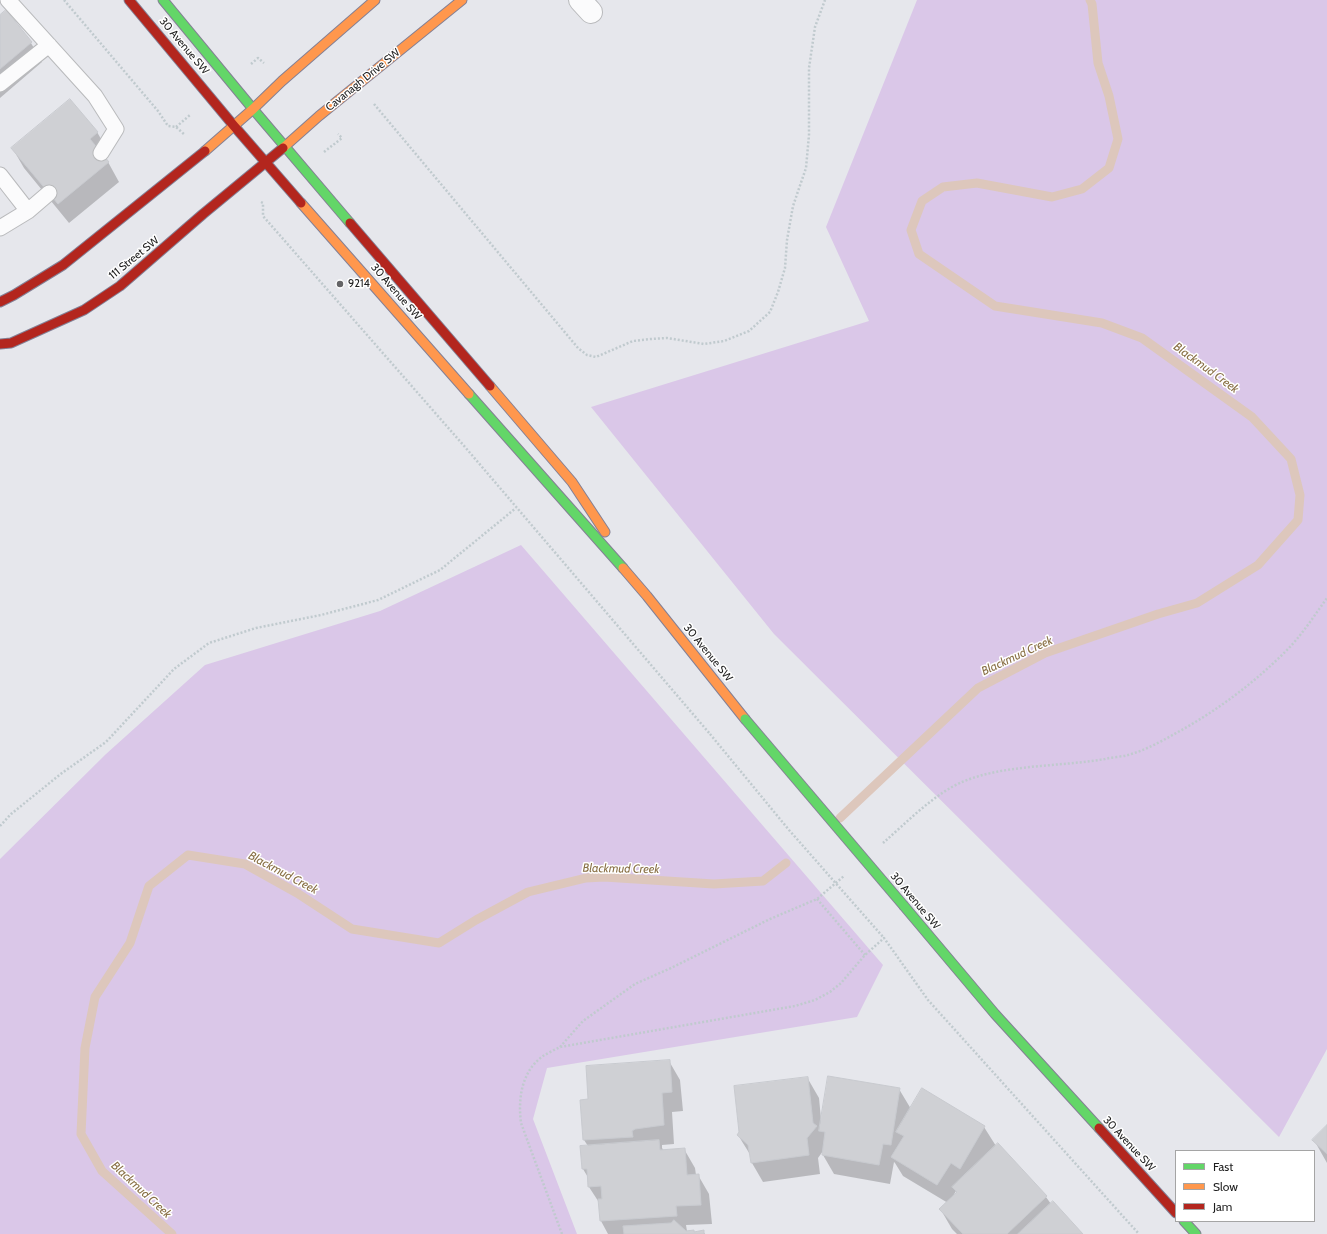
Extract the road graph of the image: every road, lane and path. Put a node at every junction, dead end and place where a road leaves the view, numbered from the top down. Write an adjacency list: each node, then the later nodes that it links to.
1 (8, 0): 8 (lane)
2 (64, 0): 13 (path)
3 (129, 0): 12 (main road, 30 Avenue SW)
4 (163, 0): 11 (main road, 30 Avenue SW)
5 (375, 0): 11 (main road)
6 (462, 0): 14 (main road, Cavanagh Drive SW)
7 (825, 0): 10 (path)
8 (49, 45): 9 (lane); 15 (lane)
9 (0, 84)
10 (373, 103)
11 (253, 110): 12 (main road); 14 (main road, 30 Avenue SW)
12 (234, 126): 16 (main road, 30 Avenue SW); 22 (main road)
13 (176, 127)
14 (285, 146): 16 (main road, Cavanagh Drive SW); 25 (main road, 30 Avenue SW)
15 (101, 153)
16 (267, 162): 23 (main road, 111 Street SW); 25 (main road, 30 Avenue SW)
17 (0, 175): 20 (lane)
18 (49, 193): 20 (lane)
19 (263, 203): 24 (path)
20 (28, 211): 21 (lane)
21 (0, 228)
22 (0, 302)
23 (0, 344)
24 (516, 508): 27 (path); 31 (path, bridge)
25 (647, 596): 34 (main road, 30 Avenue SW, bridge)
26 (1327, 598): 28 (path)
27 (0, 826)
28 (877, 848)
29 (847, 873): 30 (path)
30 (817, 899): 32 (path); 33 (path)
31 (884, 938): 32 (path); 37 (path)
32 (865, 955): 33 (path)
33 (560, 1047): 36 (path)
34 (1175, 1212)
35 (1185, 1222): 38 (main road)
36 (562, 1234)
37 (1139, 1234)
38 (1196, 1234)

